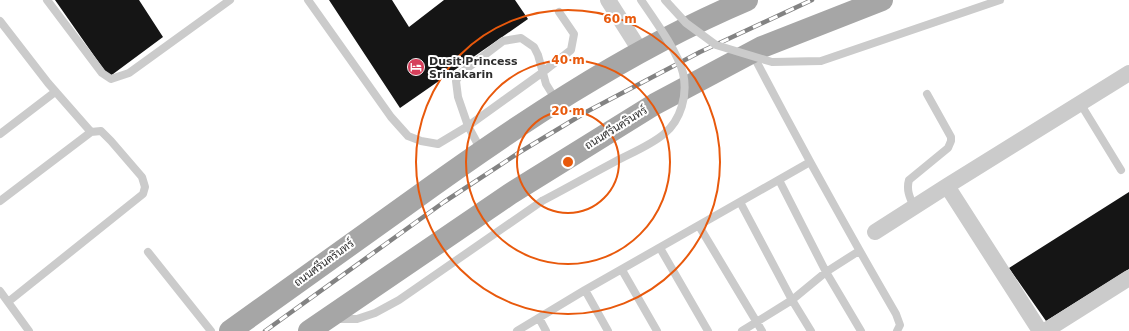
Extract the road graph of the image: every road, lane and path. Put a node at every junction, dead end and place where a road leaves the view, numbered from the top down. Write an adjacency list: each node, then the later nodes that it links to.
1 (48, 0): 2 (lane)
2 (230, 0)
3 (308, 0): 20 (lane)
4 (608, 0): 12 (street)
5 (641, 0): 43 (lane, bridge)
6 (665, 0): 9 (lane, bridge)
7 (748, 0): 12 (main road, ถนนศรีนครินทร์)
8 (882, 0): 13 (main road, ถนนศรีนครินทร์)
9 (1000, 0)
10 (560, 12): 14 (lane)
11 (0, 21): 16 (lane)
12 (641, 52): 18 (main road, ถนนศรีนครินทร์)
13 (752, 52): 24 (lane); 43 (main road, ถนนศรีนครินทร์)
14 (543, 72): 18 (lane); 20 (lane); 20 (lane)
15 (1129, 73): 19 (street)
16 (55, 92): 21 (lane); 22 (lane)
17 (927, 94): 30 (lane)
18 (556, 101): 23 (main road, ถนนศรีนครินทร์)
19 (1080, 103): 25 (lane); 27 (street)
20 (468, 126): 23 (lane)
21 (91, 132): 28 (lane); 42 (lane)
22 (0, 134)
23 (481, 151): 48 (main road, ถนนศรีนครินทร์)
24 (810, 162): 26 (lane); 34 (lane)
25 (1121, 170)
26 (779, 180): 29 (lane); 37 (lane)
27 (947, 186): 30 (street); 60 (street)
28 (0, 201)
29 (740, 202): 31 (lane); 41 (lane)
30 (914, 207): 32 (street)
31 (699, 226): 33 (lane); 45 (lane)
32 (875, 232)
33 (660, 248): 36 (lane); 54 (lane)
34 (859, 251): 37 (lane); 59 (lane)
35 (148, 252): 47 (lane)
36 (622, 270): 39 (lane); 53 (lane)
37 (826, 272): 41 (lane); 58 (lane)
38 (1129, 278): 61 (street)
39 (586, 290): 44 (lane); 52 (lane)
40 (0, 291): 42 (lane)
41 (792, 300): 45 (lane); 57 (lane)
42 (8, 302): 46 (lane)
43 (327, 318): 49 (main road, ถนนศรีนครินทร์)
44 (539, 318): 50 (lane); 51 (lane)
45 (757, 322): 55 (lane); 56 (lane)
46 (29, 331)
47 (211, 331)
48 (230, 331)
49 (309, 331)
50 (517, 331)
51 (546, 331)
52 (608, 331)
53 (657, 331)
54 (708, 331)
55 (742, 331)
56 (762, 331)
57 (811, 331)
58 (861, 331)
59 (897, 331)
60 (1040, 331)
61 (1045, 331)

